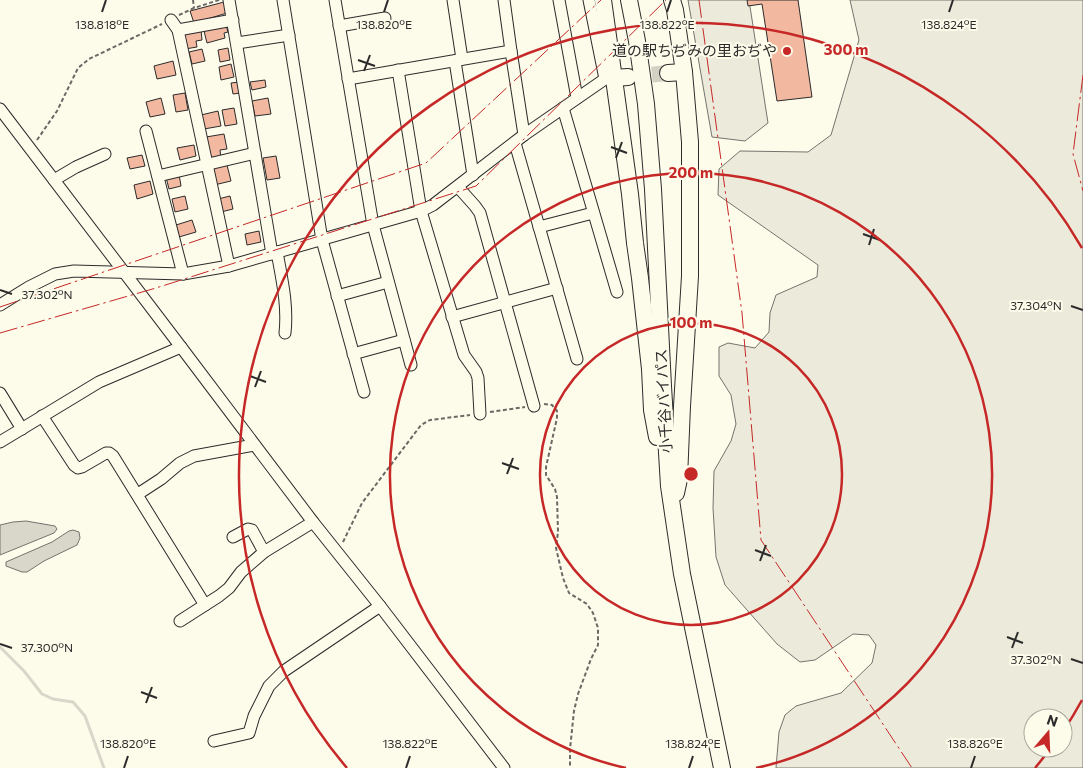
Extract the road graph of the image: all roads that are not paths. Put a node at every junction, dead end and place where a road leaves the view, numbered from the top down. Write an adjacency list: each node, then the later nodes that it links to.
1 (230, 0): 13 (street)
2 (283, 0): 16 (street)
3 (335, 0): 14 (street)
4 (454, 0): 19 (street)
5 (504, 0): 18 (street)
6 (559, 0): 23 (street)
7 (589, 0): 21 (street)
8 (603, 0): 21 (highway)
9 (629, 0): 65 (highway, 小千谷バイパス)
10 (672, 0): 67 (highway)
11 (385, 18): 14 (street)
12 (171, 20): 15 (street)
13 (233, 20): 15 (street); 17 (street)
14 (339, 26): 22 (street)
15 (178, 30): 30 (street)
16 (288, 35): 17 (street); 39 (street)
17 (237, 43): 28 (street)
18 (511, 51): 19 (street); 27 (street)
19 (458, 60): 20 (street); 31 (street)
20 (398, 70): 22 (street); 35 (street)
21 (616, 78): 23 (street); 65 (highway)
22 (348, 79): 37 (street)
23 (577, 98): 24 (street)
24 (563, 108): 27 (street); 36 (street)
25 (0, 109): 33 (street)
26 (146, 130): 32 (street)
27 (520, 139): 31 (street); 38 (street)
28 (255, 153): 30 (street); 40 (street)
29 (105, 154): 33 (street)
30 (207, 165): 32 (street); 41 (street)
31 (474, 175): 34 (street)
32 (158, 176): 43 (street)
33 (54, 180): 42 (street)
34 (458, 187): 35 (street); 48 (street)
35 (421, 211): 37 (street); 50 (street)
36 (594, 213): 38 (street); 46 (street)
37 (373, 225): 39 (street); 44 (street)
38 (539, 227): 45 (street)
39 (322, 240): 40 (street); 47 (street)
40 (274, 253): 41 (street); 51 (street)
41 (229, 266): 43 (street)
42 (125, 273): 43 (street); 49 (street); 53 (street)
43 (183, 274)
44 (388, 282): 47 (street); 52 (street)
45 (557, 288): 48 (street); 55 (street)
46 (617, 292)
47 (337, 296): 54 (street)
48 (505, 303): 50 (street); 59 (street)
49 (0, 305)
50 (452, 317): 60 (street)
51 (285, 333)
52 (404, 340): 54 (street); 56 (street)
53 (181, 347): 61 (street); 64 (street)
54 (353, 354): 57 (street)
55 (577, 359)
56 (411, 365)
57 (364, 392)
58 (0, 394): 62 (street)
59 (534, 406)
60 (480, 414)
61 (42, 416): 62 (street); 66 (street)
62 (22, 429): 63 (street)
63 (0, 442)
64 (254, 445): 66 (street); 68 (street)
65 (669, 486): 67 (highway, 小千谷バイパス)
66 (138, 494): 71 (street)
67 (672, 509): 76 (highway, 小千谷バイパス)
68 (313, 522): 70 (street); 72 (street)
69 (233, 537): 70 (street)
70 (264, 552): 71 (street)
71 (205, 605): 73 (street)
72 (380, 606): 74 (street); 75 (street)
73 (180, 621)
74 (214, 741)
75 (504, 768)
76 (722, 768)

